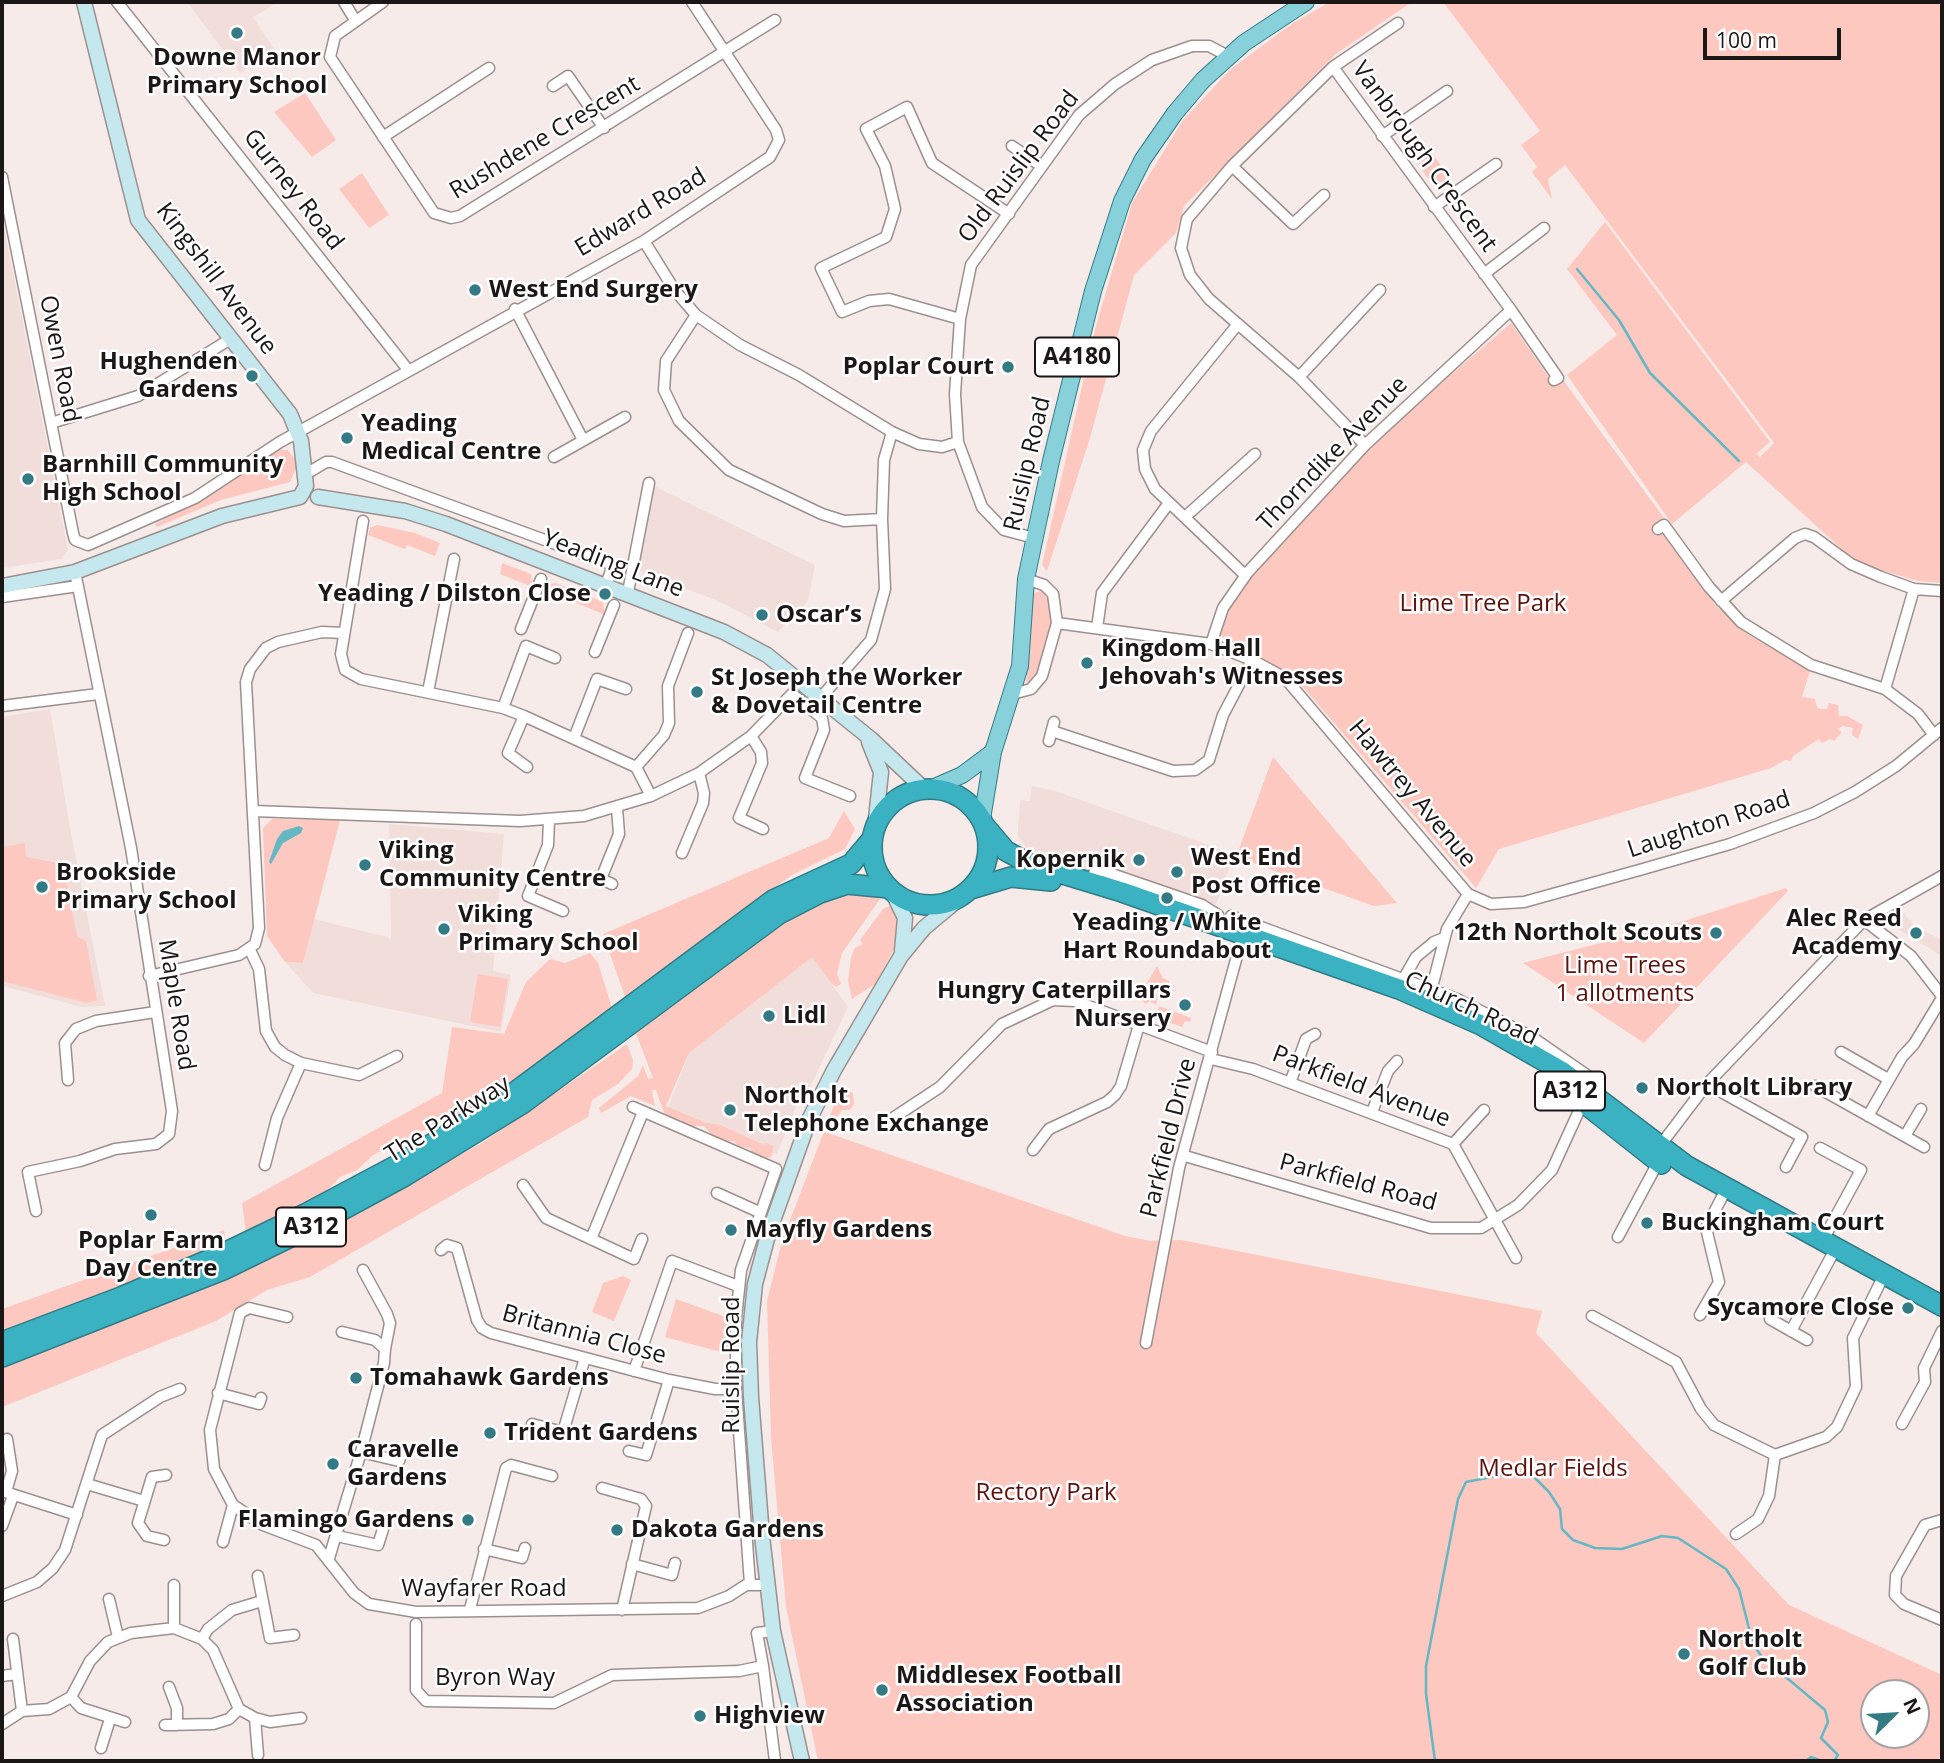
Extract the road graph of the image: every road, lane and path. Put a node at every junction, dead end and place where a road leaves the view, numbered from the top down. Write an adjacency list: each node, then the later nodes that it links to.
1 (84, 2): 36 (street, Kingshill Avenue)
2 (117, 2): 37 (street, Gurney Road)
3 (344, 2): 7 (street)
4 (383, 2): 7 (street, Rushdene Crescent)
5 (692, 2): 10 (street, Edward Road)
6 (1306, 2): 11 (main road, A4180)
7 (355, 20): 17 (street, Rushdene Crescent)
8 (775, 20): 10 (street, Rushdene Crescent)
9 (1398, 23): 12 (street)
10 (724, 51): 16 (street, Rushdene Crescent); 28 (street, Edward Road)
11 (1228, 56): 21 (street, Old Ruislip Road); 58 (main road, Ruislip Road / A4180)
12 (1333, 67): 18 (street, Vanbrough Crescent); 22 (street, Vanbrough Crescent)
13 (489, 68): 17 (street)
14 (553, 86): 16 (street)
15 (1447, 91): 18 (street)
16 (604, 128): 17 (street, Rushdene Crescent)
17 (383, 136)
18 (1382, 136): 25 (street, Vanbrough Crescent)
19 (1012, 146): 21 (street)
20 (1496, 164): 25 (street)
21 (1041, 166): 26 (street, Old Ruislip Road)
22 (1232, 166): 24 (street); 35 (street, Vanbrough Crescent)
23 (2, 177): 41 (street, Owen Road)
24 (1324, 195)
25 (1434, 206): 29 (street, Vanbrough Crescent)
26 (1009, 214): 34 (street, Old Ruislip Road); 34 (street)
27 (1544, 228): 29 (street)
28 (644, 241): 31 (street, Edward Road); 33 (street)
29 (1484, 274): 32 (street, Vanbrough Crescent)
30 (1380, 290): 38 (street)
31 (515, 309): 37 (street, Edward Road); 44 (street)
32 (1511, 310): 39 (street, Vanbrough Crescent); 46 (street, Thorndike Avenue)
33 (696, 315): 43 (street); 55 (street)
34 (960, 319): 45 (street, Old Ruislip Road)
35 (1238, 324): 38 (street, Vanbrough Crescent); 53 (street)
36 (232, 338): 41 (street); 42 (street, Kingshill Avenue)
37 (409, 371): 42 (street, Edward Road)
38 (1299, 377): 46 (street, Vanbrough Crescent)
39 (1554, 380)
40 (625, 417): 44 (street)
41 (51, 423): 42 (street, Owen Road)
42 (298, 432): 47 (street, Kingshill Avenue)
43 (892, 432): 45 (street); 55 (street)
44 (583, 440): 49 (street)
45 (958, 442): 58 (street, Old Ruislip Road)
46 (1365, 445): 60 (street, Thorndike Avenue)
47 (304, 452): 50 (street, Kingshill Avenue); 52 (street, Kingshill Avenue)
48 (1255, 454): 54 (street)
49 (554, 457)
50 (311, 471): 52 (street, Kingshill Avenue); 64 (street)
51 (649, 483): 68 (street)
52 (310, 492): 61 (street, Yeading Lane); 64 (street, Yeading Lane)
53 (1168, 503): 54 (street); 73 (street)
54 (1185, 517): 60 (street)
55 (881, 519): 86 (street)
56 (363, 521): 75 (street)
57 (1658, 529): 70 (street)
58 (1034, 538): 63 (main road, Ruislip Road / A4180)
59 (454, 559): 83 (street)
60 (1245, 575): 77 (street, Thorndike Avenue)
61 (76, 579): 65 (street, Yeading Lane); 69 (street); 84 (street, Maple Road)
62 (541, 579): 74 (street)
63 (1027, 579): 72 (street); 85 (main road, Ruislip Road / A4180)
64 (606, 585): 68 (street, Yeading Lane)
65 (2, 586)
66 (1914, 589): 67 (street); 70 (street); 82 (street)
67 (1942, 591)
68 (628, 592): 86 (street, Yeading Lane)
69 (2, 597)
70 (1721, 601): 82 (street)
71 (614, 605): 78 (street)
72 (1057, 624): 73 (street, Hawtrey Avenue); 85 (street)
73 (1097, 628): 77 (street, Hawtrey Avenue)
74 (521, 629)
75 (344, 633): 83 (street); 104 (street)
76 (688, 633): 98 (street)
77 (1211, 644): 80 (street, Hawtrey Avenue)
78 (595, 652)
79 (555, 658): 88 (street)
80 (1252, 660): 91 (street); 114 (street, Hawtrey Avenue)
81 (626, 689): 95 (street)
82 (1885, 689): 92 (street)
83 (428, 692): 88 (street)
84 (98, 694): 87 (street); 121 (street, Maple Road)
85 (1012, 694): 96 (main road, Ruislip Road / A4180)
86 (821, 698): 89 (street); 93 (street, Yeading Lane)
87 (2, 706)
88 (503, 708): 90 (street)
89 (812, 710): 94 (street); 102 (street)
90 (524, 716): 95 (street); 97 (street)
91 (1052, 731)
92 (1938, 731): 114 (street, Laughton Road)
93 (863, 734): 100 (street, Yeading Lane); 108 (street, Yeading Lane)
94 (751, 736): 99 (street); 107 (street)
95 (574, 738): 98 (street)
96 (993, 752): 100 (main road); 106 (main road, A4180)
97 (527, 767)
98 (636, 767): 101 (street)
99 (699, 774): 101 (street); 109 (street)
100 (927, 789): 106 (highway, A312); 108 (highway, A312)
101 (651, 796): 103 (street)
102 (850, 796)
103 (617, 808): 105 (street); 111 (street)
104 (254, 811): 105 (street); 119 (street)
105 (549, 820): 115 (street)
106 (983, 822): 113 (highway); 122 (highway, Church Road / A312)
107 (763, 829)
108 (874, 833): 112 (highway); 125 (highway, The Parkway / A312)
109 (682, 853)
110 (1942, 876): 116 (street)
111 (612, 884)
112 (891, 890): 113 (highway, A312); 120 (street, Ruislip Road); 125 (highway, The Parkway / A312)
113 (965, 894): 118 (highway, Church Road / A312); 120 (street, Ruislip Road)
114 (1468, 894): 117 (street)
115 (563, 911)
116 (1864, 920): 124 (street); 139 (street)
117 (1444, 938): 122 (street); 123 (street)
118 (1240, 945): 132 (street, Parkfield Drive); 141 (highway, Church Road / A312)
119 (250, 950): 121 (street); 134 (street)
120 (901, 956): 164 (street, Ruislip Road)
121 (149, 976): 126 (street, Maple Road)
122 (1401, 983): 123 (highway, Church Road / A312)
123 (1430, 995): 137 (street, Church Road); 149 (highway, Church Road / A312)
124 (1942, 997): 135 (street)
125 (648, 1003): 129 (highway, The Parkway / A312)
126 (155, 1012): 136 (street); 160 (street, Maple Road)
127 (1139, 1025): 132 (street, Parkfield Avenue); 146 (street, Parkfield Avenue); 152 (street)
128 (1315, 1034): 138 (street)
129 (594, 1044): 184 (highway, The Parkway / A312); 188 (highway, The Parkway / A312)
130 (1841, 1052): 135 (street)
131 (397, 1056): 134 (street)
132 (1212, 1056): 138 (street, Parkfield Avenue); 153 (street, Parkfield Drive)
133 (1397, 1061): 144 (street)
134 (302, 1063): 154 (street)
135 (1888, 1079): 145 (street)
136 (68, 1080)
137 (1597, 1082)
138 (1290, 1083): 144 (street, Parkfield Avenue)
139 (1707, 1084): 149 (street); 155 (street)
140 (1815, 1086): 145 (street)
141 (1583, 1102): 159 (highway, Church Road / A312); 162 (street, Parkfield Road)
142 (1921, 1109): 147 (street)
143 (1484, 1110): 148 (street)
144 (1372, 1112): 148 (street, Parkfield Avenue)
145 (1868, 1116): 147 (street)
146 (893, 1118)
147 (1905, 1136): 150 (street)
148 (1453, 1144): 162 (street, Parkfield Avenue)
149 (1659, 1147): 168 (highway, Church Road / A312)
150 (1924, 1147)
151 (1821, 1148): 168 (street)
152 (1033, 1150)
153 (1185, 1156): 162 (street, Parkfield Road); 185 (street, Parkfield Drive)
154 (265, 1165)
155 (1786, 1167)
156 (1655, 1168): 165 (street)
157 (523, 1185): 166 (street)
158 (717, 1193): 161 (street)
159 (1723, 1197): 168 (highway, Church Road / A312); 175 (street)
160 (36, 1211)
161 (759, 1212): 163 (street); 166 (street)
162 (1495, 1219): 170 (street, Parkfield Avenue)
163 (754, 1228): 164 (street); 173 (street)
164 (768, 1235): 226 (street, Ruislip Road)
165 (1618, 1237)
166 (591, 1239): 167 (street)
167 (642, 1240)
168 (1827, 1248): 172 (highway, Church Road / A312); 174 (highway, Church Road / A312); 180 (street)
169 (441, 1250): 189 (street, Britannia Close)
170 (1516, 1258)
171 (363, 1270): 187 (street)
172 (1880, 1283): 178 (highway, Church Road / A312); 202 (street)
173 (738, 1286): 190 (street); 193 (street)
174 (1942, 1306)
175 (1700, 1315)
176 (287, 1317): 194 (street, Wayfarer Road)
177 (1592, 1317): 202 (street)
178 (1942, 1317)
179 (1770, 1319): 180 (street)
180 (1791, 1331): 183 (street)
181 (1942, 1331): 186 (street)
182 (342, 1332): 187 (street)
183 (1807, 1340)
184 (2, 1342)
185 (1146, 1343)
186 (1939, 1344): 197 (street)
187 (385, 1349): 200 (street)
188 (2, 1357)
189 (585, 1357): 190 (street, Britannia Close); 196 (street)
190 (634, 1371): 191 (street, Britannia Close)
191 (669, 1380): 193 (street, Britannia Close); 199 (street)
192 (180, 1389): 205 (street)
193 (736, 1390): 224 (street)
194 (218, 1393): 195 (street); 209 (street, Wayfarer Road)
195 (261, 1398)
196 (532, 1424)
197 (1902, 1424)
198 (7, 1439): 207 (street)
199 (629, 1451)
200 (360, 1452): 201 (street); 215 (street)
201 (402, 1452)
202 (1775, 1455): 214 (street)
203 (166, 1475): 208 (street)
204 (552, 1476): 219 (street)
205 (87, 1484): 208 (street); 210 (street)
206 (602, 1488): 222 (street)
207 (7, 1493): 210 (street); 212 (street)
208 (144, 1501): 216 (street)
209 (233, 1505): 217 (street); 220 (street, Wayfarer Road)
210 (77, 1515): 227 (street)
211 (1942, 1520): 232 (street)
212 (2, 1526)
213 (383, 1528): 215 (street)
214 (1736, 1534)
215 (337, 1536): 220 (street)
216 (164, 1540)
217 (223, 1542)
218 (525, 1548): 219 (street)
219 (484, 1549): 230 (street)
220 (329, 1558): 230 (street, Wayfarer Road)
221 (675, 1563): 222 (street)
222 (632, 1564): 231 (street)
223 (258, 1576): 229 (street)
224 (750, 1584): 226 (street); 231 (street, Wayfarer Road)
225 (174, 1585): 234 (street)
226 (767, 1585): 235 (street, Ruislip Road)
227 (2, 1596)
228 (109, 1599): 237 (street)
229 (262, 1601): 236 (street); 239 (street)
230 (470, 1609): 231 (street, Wayfarer Road)
231 (622, 1610)
232 (1942, 1620)
233 (416, 1624): 240 (street, Byron Way)
234 (174, 1628): 237 (street); 239 (street)
235 (773, 1631): 240 (street); 257 (street, Ruislip Road)
236 (294, 1634)
237 (118, 1637): 244 (street)
238 (12, 1639): 241 (street)
239 (202, 1639): 245 (street)
240 (763, 1666): 256 (street)
241 (17, 1674): 242 (street); 246 (street)
242 (2, 1676)
243 (169, 1687): 253 (street)
244 (71, 1697): 246 (street); 249 (street)
245 (239, 1709): 247 (street); 253 (street)
246 (22, 1711): 251 (street)
247 (255, 1718): 248 (street); 255 (street)
248 (301, 1718)
249 (110, 1719): 250 (street); 254 (street)
250 (125, 1723)
251 (2, 1724)
252 (165, 1725): 253 (street)
253 (177, 1725)
254 (101, 1748)
255 (258, 1755)
256 (775, 1761)
257 (802, 1761)

